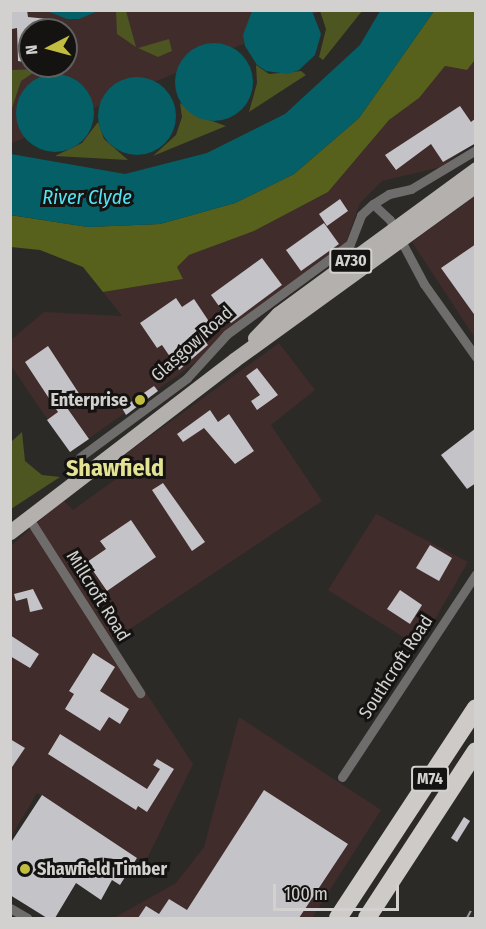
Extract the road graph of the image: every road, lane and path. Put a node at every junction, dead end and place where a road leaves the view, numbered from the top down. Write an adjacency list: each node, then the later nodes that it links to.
1 (476, 150): 4 (street, Glasgow Road)
2 (476, 169): 5 (main road, Glasgow Road / A730)
3 (476, 185): 5 (main road, Glasgow Road / A730)
4 (373, 204): 5 (street); 7 (street, Glasgow Road)
5 (397, 235): 6 (street); 8 (main road, Glasgow Road / A730)
6 (476, 357)
7 (80, 457)
8 (28, 517): 9 (main road, A730); 11 (street, Millcroft Road)
9 (10, 532)
10 (476, 574): 14 (street, Southcroft Road)
11 (140, 693)
12 (476, 708): 17 (highway, M74)
13 (476, 751): 18 (highway, M74)
14 (342, 777)
15 (10, 908): 16 (street)
16 (27, 918)
17 (338, 918)
18 (367, 918)

